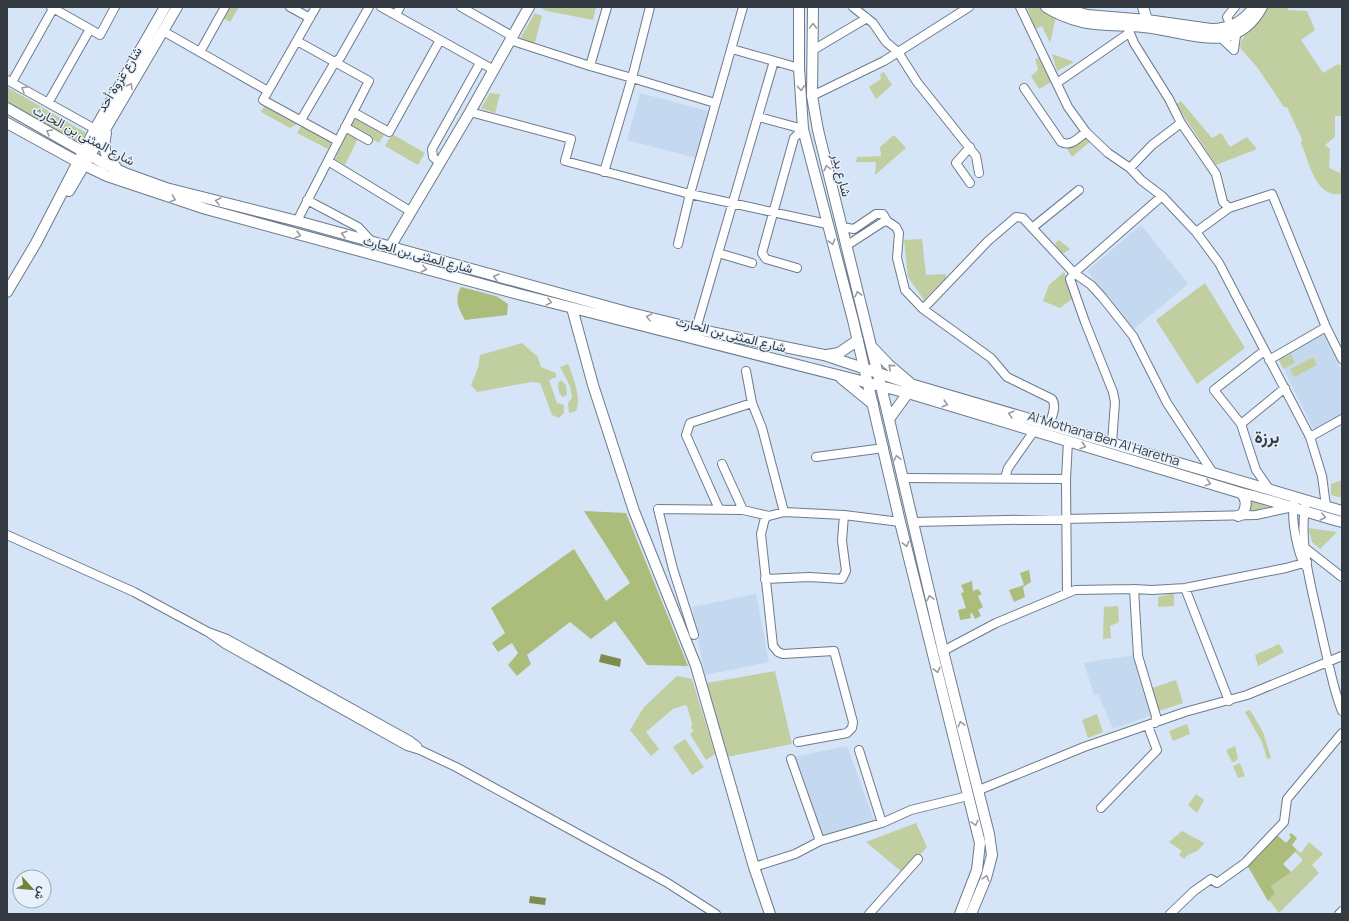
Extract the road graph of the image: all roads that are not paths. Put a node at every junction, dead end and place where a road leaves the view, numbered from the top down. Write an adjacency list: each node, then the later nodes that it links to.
1 (115, 7): 33 (street)
2 (165, 7): 66 (main road, شارع غزوة أحد)
3 (177, 7): 34 (main road, شارع غزوة أحد)
4 (225, 7): 41 (street)
5 (290, 7): 28 (street)
6 (316, 7): 28 (street)
7 (369, 7): 44 (street)
8 (381, 7): 27 (street)
9 (400, 7): 27 (street)
10 (462, 7): 36 (street)
11 (529, 7): 36 (main road)
12 (607, 7): 46 (street)
13 (650, 7): 49 (street)
14 (742, 7): 39 (street)
15 (799, 7): 47 (main road, شارع بدر)
16 (813, 7): 40 (main road, شارع بدر, one-way to 16)
17 (853, 7): 29 (street)
18 (969, 7): 42 (street)
19 (1020, 7): 51 (street)
20 (1046, 7): 32 (main road)
21 (1060, 7): 30 (main road)
22 (1143, 7): 30 (main road)
23 (1234, 7): 31 (street)
24 (1254, 7): 31 (main road)
25 (1262, 7): 31 (main road)
26 (53, 8): 33 (street); 50 (street)
27 (396, 15): 38 (street)
28 (310, 18): 37 (street)
29 (867, 18): 40 (street); 42 (street)
30 (1145, 23): 32 (main road); 35 (main road)
31 (1235, 27): 35 (main road); 35 (street)
32 (1128, 29): 51 (street); 64 (street)
33 (90, 30): 55 (street)
34 (163, 31): 41 (street); 61 (main road, شارع غزوة أحد, one-way to 34)
35 (1218, 33)
36 (511, 38): 46 (street); 48 (main road)
37 (297, 40): 44 (street); 53 (street)
38 (440, 40): 45 (street); 58 (street)
39 (732, 49): 43 (street); 56 (street)
40 (813, 50): 54 (main road, شارع بدر)
41 (200, 52): 53 (street)
42 (898, 52): 54 (street); 71 (street)
43 (774, 61): 47 (street); 60 (street)
44 (334, 62): 58 (street); 62 (street)
45 (480, 63): 48 (street); 74 (street)
46 (590, 66): 49 (street)
47 (799, 68): 67 (main road, شارع بدر, one-way to 67)
48 (494, 70): 59 (main road)
49 (632, 78): 56 (street); 77 (street)
50 (10, 81): 55 (street, one-way to 50)
51 (1057, 83): 68 (street)
52 (1024, 88): 68 (street)
53 (268, 91): 62 (street)
54 (812, 96): 92 (main road, شارع بدر, one-way to 54)
55 (48, 103): 66 (street)
56 (715, 103): 82 (street)
57 (7, 108): 72 (main road, شارع المثنى بن الحارث, one-way to 57)
58 (353, 112): 65 (street)
59 (470, 112): 74 (main road); 77 (street)
60 (759, 117): 67 (street); 85 (street)
61 (110, 120): 72 (main road, شارع غزوة أحد); 79 (main road)
62 (301, 120): 70 (street)
63 (7, 123): 75 (main road, شارع المثنى بن الحارث)
64 (1181, 123): 76 (street); 86 (street)
65 (345, 128): 69 (street); 70 (street)
66 (95, 129): 72 (main road, شارع غزوة أحد)
67 (803, 129): 88 (street); 91 (main road, شارع بدر)
68 (1086, 132): 76 (street)
69 (368, 140)
70 (338, 142): 73 (street)
71 (970, 147): 78 (street); 80 (street)
72 (86, 154): 75 (main road, شارع غزوة أحد); 79 (main road, شارع المثنى بن الحارث)
73 (328, 161): 84 (street); 87 (street)
74 (440, 163): 87 (main road)
75 (81, 164): 103 (main road, شارع غزوة أحد); 104 (main road, شارع المثنى بن الحارث, one-way to 104)
76 (1130, 168): 83 (street)
77 (604, 172): 82 (street)
78 (979, 173)
79 (126, 174): 89 (main road, شارع المثنى بن الحارث, one-way to 79)
80 (970, 184)
81 (1079, 190): 93 (street)
82 (690, 194): 85 (street); 96 (street)
83 (1162, 196): 94 (street); 102 (street)
84 (307, 200): 89 (street); 95 (street)
85 (733, 204): 88 (street); 99 (street)
86 (1229, 208): 94 (street); 108 (street)
87 (410, 211): 98 (main road)
88 (774, 212): 91 (street); 101 (street)
89 (297, 221): 95 (main road, شارع المثنى بن الحارث, one-way to 89)
90 (887, 221): 92 (street); 97 (street); 105 (street)
91 (827, 224): 107 (main road, شارع بدر, one-way to 107)
92 (841, 227): 97 (main road, شارع بدر)
93 (1032, 228): 102 (street); 105 (street)
94 (1196, 232): 112 (street)
95 (373, 242): 98 (main road, شارع المثنى بن الحارث)
96 (678, 244)
97 (846, 246): 106 (main road, شارع بدر, one-way to 97)
98 (390, 247): 109 (main road, شارع المثنى بن الحارث, one-way to 98)
99 (718, 253): 100 (street); 109 (street)
100 (752, 263)
101 (797, 268)
102 (1074, 273): 133 (street); 138 (street)
103 (7, 292)
104 (572, 308): 119 (main road, شارع المثنى بن الحارث); 187 (main road)
105 (923, 309): 129 (street)
106 (864, 318): 107 (main road); 111 (main road, شارع بدر)
107 (853, 320): 110 (main road, شارع بدر)
108 (1326, 327): 114 (street); 115 (street)
109 (696, 329): 113 (main road, شارع المثنى بن الحارث)
110 (858, 340): 113 (main road); 116 (main road, شارع بدر)
111 (871, 346): 118 (main road, شارع بدر); 123 (main road, one-way to 111)
112 (1264, 351): 115 (street); 128 (street)
113 (824, 355): 116 (main road, شارع المثنى بن الحارث)
114 (1342, 359)
115 (1269, 360): 122 (street)
116 (865, 369): 118 (main road, شارع المثنى بن الحارث); 120 (main road, شارع بدر)
117 (746, 371): 124 (street)
118 (877, 373): 121 (main road, شارع بدر); 123 (main road, شارع المثنى بن الحارث)
119 (834, 374): 120 (main road, شارع المثنى بن الحارث); 125 (main road)
120 (868, 383): 121 (main road, شارع المثنى بن الحارث); 125 (main road, شارع بدر)
121 (879, 386): 123 (main road, شارع المثنى بن الحارث); 126 (main road, شارع بدر)
122 (1285, 388): 128 (street); 131 (street)
123 (911, 389): 126 (main road); 129 (main road, one-way to 123); 130 (main road, Al Mothana Ben Al Haretha, one-way to 130)
124 (752, 403): 148 (street); 151 (street)
125 (873, 404): 134 (main road, شارع بدر)
126 (889, 419): 139 (main road, شارع بدر, one-way to 126)
127 (1342, 419): 131 (street)
128 (1241, 424): 137 (street)
129 (1049, 425): 133 (main road)
130 (1034, 431): 132 (main road, Al Mothana Ben Al Haretha); 140 (street)
131 (1310, 438): 147 (street)
132 (1068, 441): 141 (street); 144 (main road, Al Mothana Ben Al Haretha, one-way to 144)
133 (1112, 444): 138 (main road)
134 (884, 448): 135 (street); 157 (main road, شارع بدر)
135 (816, 457)
136 (722, 464): 149 (street)
137 (1256, 470): 142 (street); 143 (street)
138 (1213, 473): 142 (main road)
139 (902, 478): 140 (street); 158 (main road, شارع بدر)
140 (1004, 478): 141 (street)
141 (1066, 479): 156 (street)
142 (1250, 484): 143 (main road)
143 (1270, 490): 146 (main road)
144 (1241, 493): 146 (main road, Al Mothana Ben Al Haretha); 155 (main road)
145 (1306, 501): 146 (main road); 147 (main road); 152 (street)
146 (1294, 502): 152 (main road); 155 (street); 162 (street)
147 (1326, 506): 150 (main road)
148 (719, 509): 149 (street); 168 (street)
149 (743, 510): 154 (street)
150 (1342, 511)
151 (784, 512): 153 (street); 154 (street)
152 (1304, 512): 159 (main road, one-way to 159); 161 (street)
153 (844, 515): 157 (street); 164 (street)
154 (769, 516): 164 (street)
155 (1238, 516): 156 (street)
156 (1067, 520): 158 (street); 167 (street)
157 (900, 522): 158 (main road); 178 (main road, شارع بدر, one-way to 178)
158 (912, 522): 169 (main road, شارع بدر, one-way to 158)
159 (1342, 522)
160 (7, 535): 189 (street)
161 (1305, 548): 162 (street); 163 (street)
162 (1306, 565): 165 (street); 171 (street)
163 (1342, 577)
164 (765, 579): 176 (street)
165 (1185, 588): 166 (street); 172 (street)
166 (1134, 589): 167 (street); 174 (street)
167 (1068, 592): 169 (street)
168 (694, 635)
169 (943, 651): 177 (main road, شارع بدر, one-way to 169)
170 (1342, 656): 171 (street)
171 (1328, 661): 172 (street); 173 (street)
172 (1229, 701): 174 (street)
173 (1342, 711)
174 (1152, 725): 181 (street); 183 (street)
175 (1342, 733): 194 (street)
176 (798, 742)
177 (967, 746): 178 (main road); 181 (main road, شارع بدر)
178 (956, 749): 182 (main road, شارع بدر)
179 (859, 750): 184 (street)
180 (792, 759): 185 (street)
181 (979, 790): 193 (main road, شارع بدر, one-way to 181)
182 (968, 796): 184 (street); 192 (main road, شارع بدر, one-way to 192)
183 (1101, 808)
184 (882, 823): 185 (street)
185 (820, 841): 187 (street)
186 (918, 860): 191 (street)
187 (754, 867): 190 (main road)
188 (1342, 911): 195 (street)
189 (716, 914)
190 (770, 914)
191 (869, 914)
192 (960, 914)
193 (971, 914)
194 (1170, 914)
195 (1338, 914)

